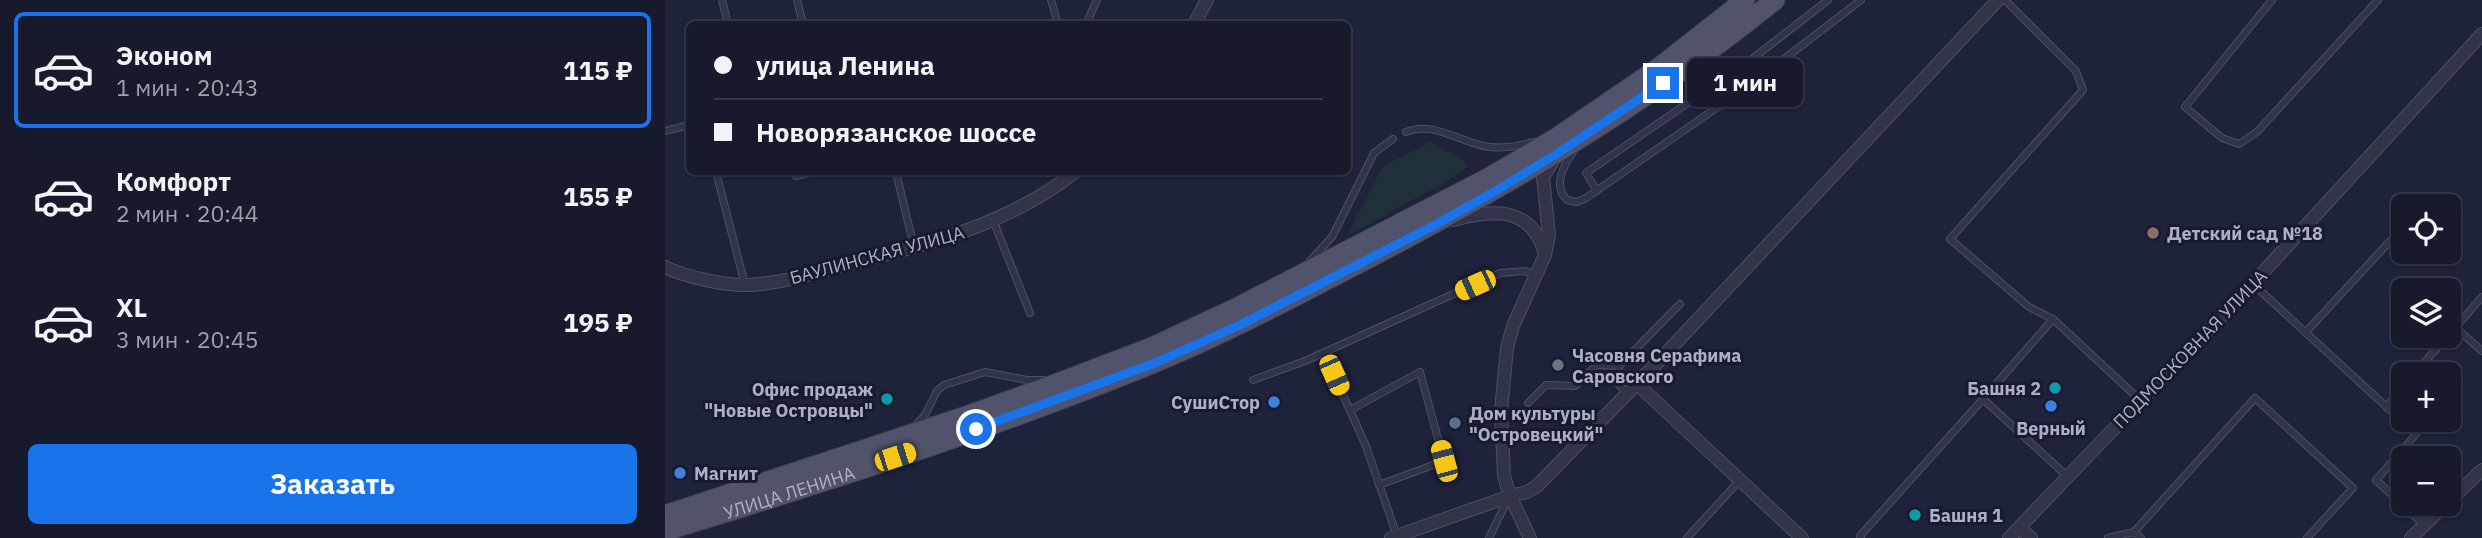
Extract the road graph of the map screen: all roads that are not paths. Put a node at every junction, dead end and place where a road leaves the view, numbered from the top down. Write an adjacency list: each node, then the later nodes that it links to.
1 (722, 0): 14 (lane)
2 (797, 0): 15 (lane)
3 (1051, 0): 16 (lane)
4 (1097, 0): 17 (lane)
5 (1207, 0): 18 (street)
6 (1745, 0): 25 (main road)
7 (1775, 0): 22 (main road)
8 (1828, 0): 29 (lane)
9 (1861, 0): 29 (lane)
10 (1998, 0): 54 (street)
11 (2005, 0): 43 (lane)
12 (2272, 0): 13 (lane)
13 (2378, 0)
14 (727, 21)
15 (802, 21)
16 (1057, 21)
17 (1087, 21)
18 (1196, 21)
19 (2482, 34): 38 (street, ПОДМОСКОВНАЯ УЛИЦА)
20 (686, 126): 21 (lane)
21 (665, 131)
22 (1592, 131): 25 (main road); 29 (lane)
23 (1406, 132): 25 (lane)
24 (1393, 139): 37 (lane)
25 (1557, 146): 31 (main road, УЛИЦА ЛЕНИНА); 34 (street); 37 (main road, УЛИЦА ЛЕНИНА)
26 (717, 175): 39 (lane)
27 (897, 175): 33 (lane)
28 (1070, 175): 30 (street, БАУЛИНСКАЯ УЛИЦА)
29 (1597, 191)
30 (993, 220): 33 (street, БАУЛИНСКАЯ УЛИЦА); 42 (lane)
31 (1433, 226): 34 (street); 72 (main road, УЛИЦА ЛЕНИНА)
32 (2391, 240): 45 (lane)
33 (914, 247): 39 (street, БАУЛИНСКАЯ УЛИЦА)
34 (1545, 255): 36 (street)
35 (665, 267): 39 (street, БАУЛИНСКАЯ УЛИЦА)
36 (1536, 276): 49 (lane); 67 (street)
37 (1290, 281): 52 (main road, УЛИЦА ЛЕНИНА)
38 (2253, 284): 45 (lane); 56 (street, ПОДМОСКОВНАЯ УЛИЦА)
39 (745, 285)
40 (2482, 297): 44 (lane)
41 (1680, 304): 51 (lane)
42 (1030, 313)
43 (2053, 319): 55 (lane); 56 (lane)
44 (2461, 320)
45 (2305, 332): 59 (lane)
46 (2461, 332): 48 (lane)
47 (2437, 348): 50 (lane)
48 (2482, 350)
49 (1324, 353): 53 (lane); 60 (lane)
50 (2425, 362)
51 (1619, 366): 54 (lane); 58 (lane)
52 (1066, 380): 61 (main road, УЛИЦА ЛЕНИНА); 61 (lane)
53 (1253, 380)
54 (1632, 389): 64 (street); 67 (street)
55 (1983, 400): 63 (lane); 79 (lane)
56 (2141, 401): 63 (street, ПОДМОСКОВНАЯ УЛИЦА)
57 (2391, 401): 59 (lane)
58 (1528, 403)
59 (2387, 406): 70 (lane)
60 (1350, 410): 65 (lane); 65 (lane)
61 (905, 436): 68 (main road, УЛИЦА ЛЕНИНА)
62 (2482, 470): 66 (street)
63 (2067, 476): 71 (street, ПОДМОСКОВНАЯ УЛИЦА)
64 (1740, 480): 77 (lane); 78 (street)
65 (1379, 485): 74 (lane)
66 (2461, 490)
67 (1510, 496): 74 (street); 75 (lane); 76 (street)
68 (665, 515)
69 (2433, 516): 70 (street)
70 (2424, 525): 85 (street)
71 (2020, 527): 80 (street, ПОДМОСКОВНАЯ УЛИЦА); 81 (street)
72 (665, 531)
73 (2134, 532): 82 (lane); 83 (lane); 84 (lane)
74 (1394, 537)
75 (1489, 538)
76 (1530, 538)
77 (1687, 538)
78 (1802, 538)
79 (1861, 538)
80 (2009, 538)
81 (2031, 538)
82 (2108, 538)
83 (2141, 538)
84 (2307, 538)
85 (2411, 538)

